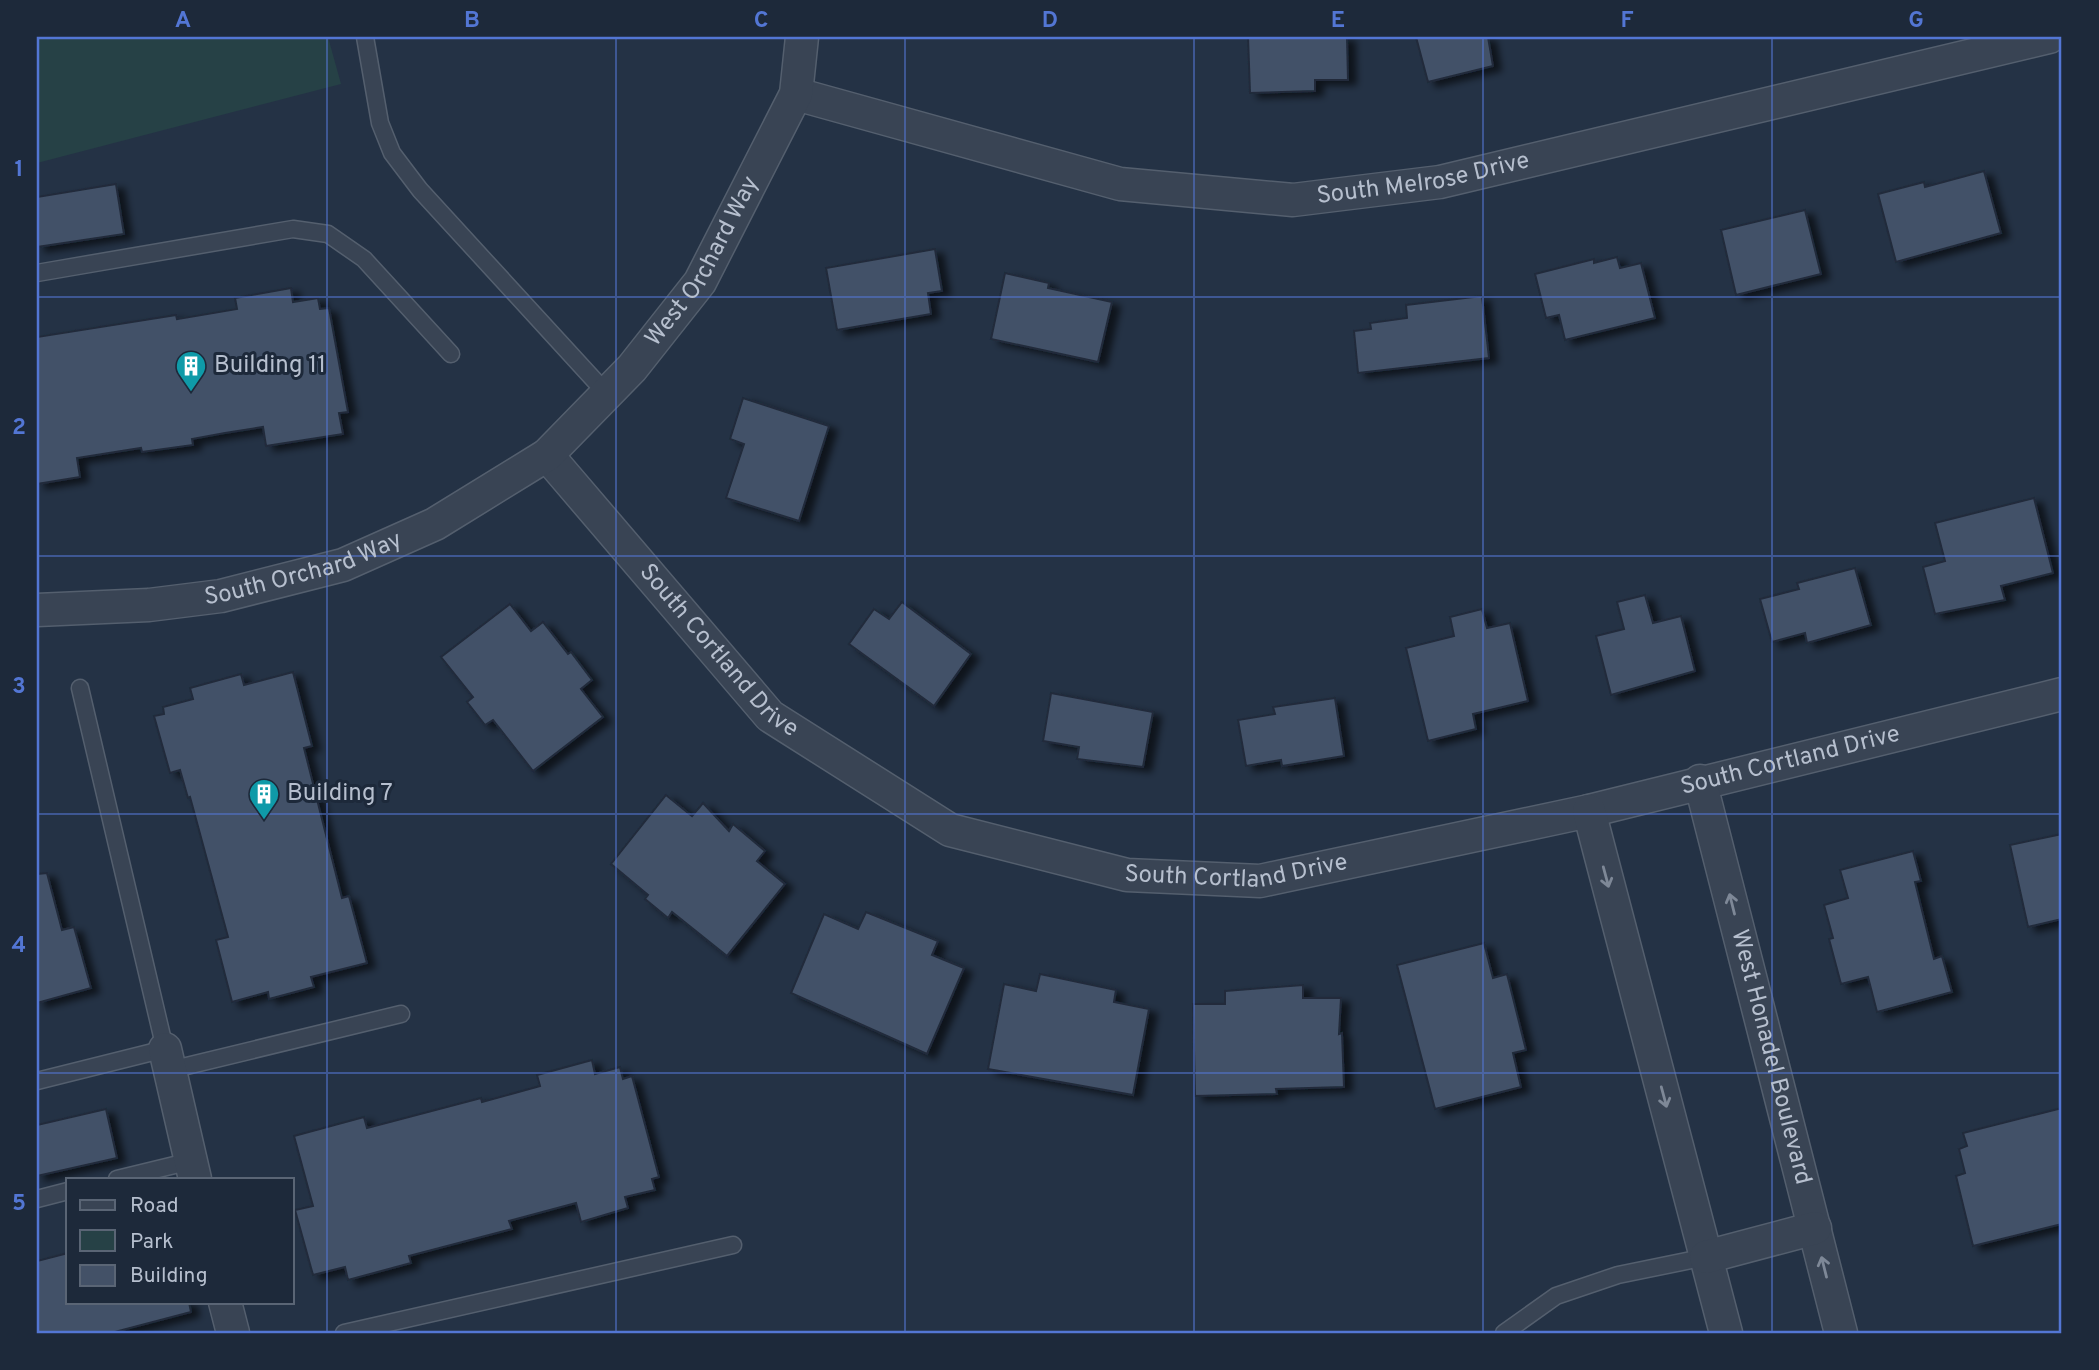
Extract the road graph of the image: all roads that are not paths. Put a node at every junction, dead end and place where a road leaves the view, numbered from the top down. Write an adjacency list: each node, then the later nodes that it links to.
1 (365, 37): 7 (lane)
2 (802, 37): 4 (street, West Orchard Way)
3 (2049, 37): 4 (street, South Melrose Drive)
4 (796, 94): 7 (street, West Orchard Way)
5 (37, 273): 6 (lane)
6 (452, 354)
7 (607, 394): 8 (street, West Orchard Way)
8 (547, 455): 9 (street, South Orchard Way); 13 (street, South Cortland Drive)
9 (37, 610)
10 (80, 688): 15 (lane)
11 (2062, 694): 12 (street, South Cortland Drive)
12 (1700, 781): 13 (street, South Cortland Drive); 21 (street, West Honadel Boulevard, one-way to 12)
13 (1589, 811): 23 (street, one-way to 23)
14 (401, 1014): 15 (lane)
15 (168, 1060): 16 (lane); 17 (street)
16 (37, 1081)
17 (193, 1170): 18 (lane)
18 (125, 1178)
19 (66, 1192): 20 (lane)
20 (37, 1199)
21 (1815, 1228): 23 (street); 29 (street, West Honadel Boulevard, one-way to 21)
22 (733, 1245): 26 (lane)
23 (1706, 1257): 27 (lane); 28 (street)
24 (226, 1304): 25 (street)
25 (233, 1333)
26 (344, 1333)
27 (1503, 1333)
28 (1726, 1333)
29 (1841, 1333)

